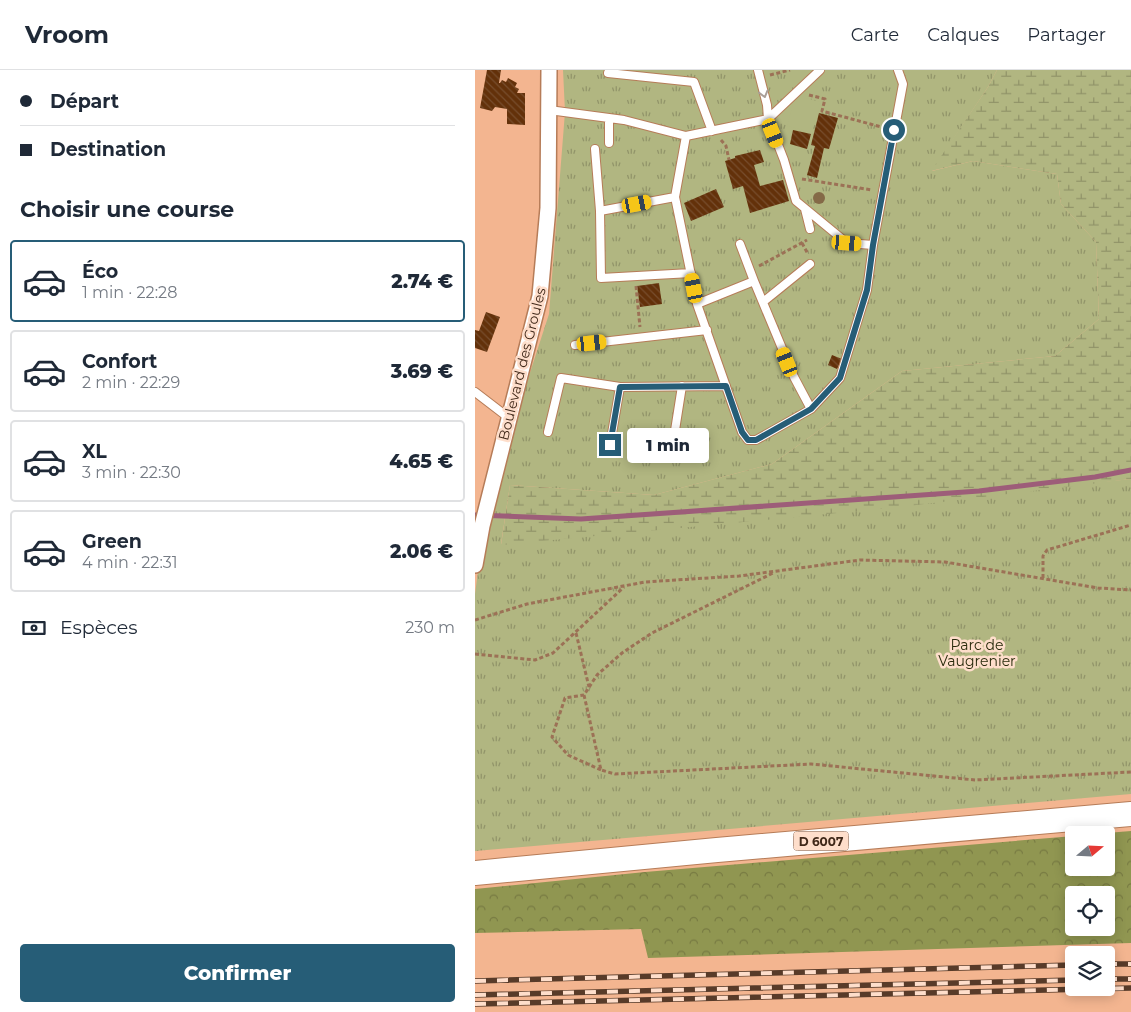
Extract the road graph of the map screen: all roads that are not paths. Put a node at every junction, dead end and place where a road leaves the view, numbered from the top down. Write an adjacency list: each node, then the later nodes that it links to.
1 (549, 70): 6 (street, Boulevard des Groules)
2 (819, 70): 8 (lane)
3 (898, 70): 18 (lane)
4 (608, 73): 9 (lane)
5 (759, 74): 8 (lane, one-way to 8)
6 (549, 110): 7 (lane); 31 (street, Boulevard des Groules)
7 (609, 118): 10 (lane); 11 (lane)
8 (767, 119): 9 (lane); 14 (lane)
9 (712, 131): 10 (lane)
10 (686, 136): 13 (lane)
11 (609, 143)
12 (595, 149): 15 (lane)
13 (675, 197): 15 (lane); 20 (lane)
14 (805, 209): 16 (lane); 18 (lane)
15 (600, 211): 20 (lane)
16 (810, 229)
17 (740, 244): 21 (lane)
18 (873, 245): 30 (lane)
19 (810, 260): 22 (lane)
20 (691, 273): 23 (lane)
21 (754, 281): 22 (lane); 23 (lane)
22 (763, 302): 30 (lane)
23 (697, 304): 24 (lane)
24 (707, 330): 25 (lane); 27 (lane)
25 (575, 345)
26 (683, 386): 27 (lane); 28 (lane); 33 (lane)
27 (726, 386): 30 (lane)
28 (620, 387): 32 (lane); 34 (lane)
29 (475, 392): 31 (lane)
30 (811, 409)
31 (509, 418): 35 (street, Boulevard des Groules)
32 (548, 432)
33 (673, 443)
34 (610, 445)
35 (475, 565)
36 (1131, 814): 37 (main road, D 6007)
37 (475, 873)

